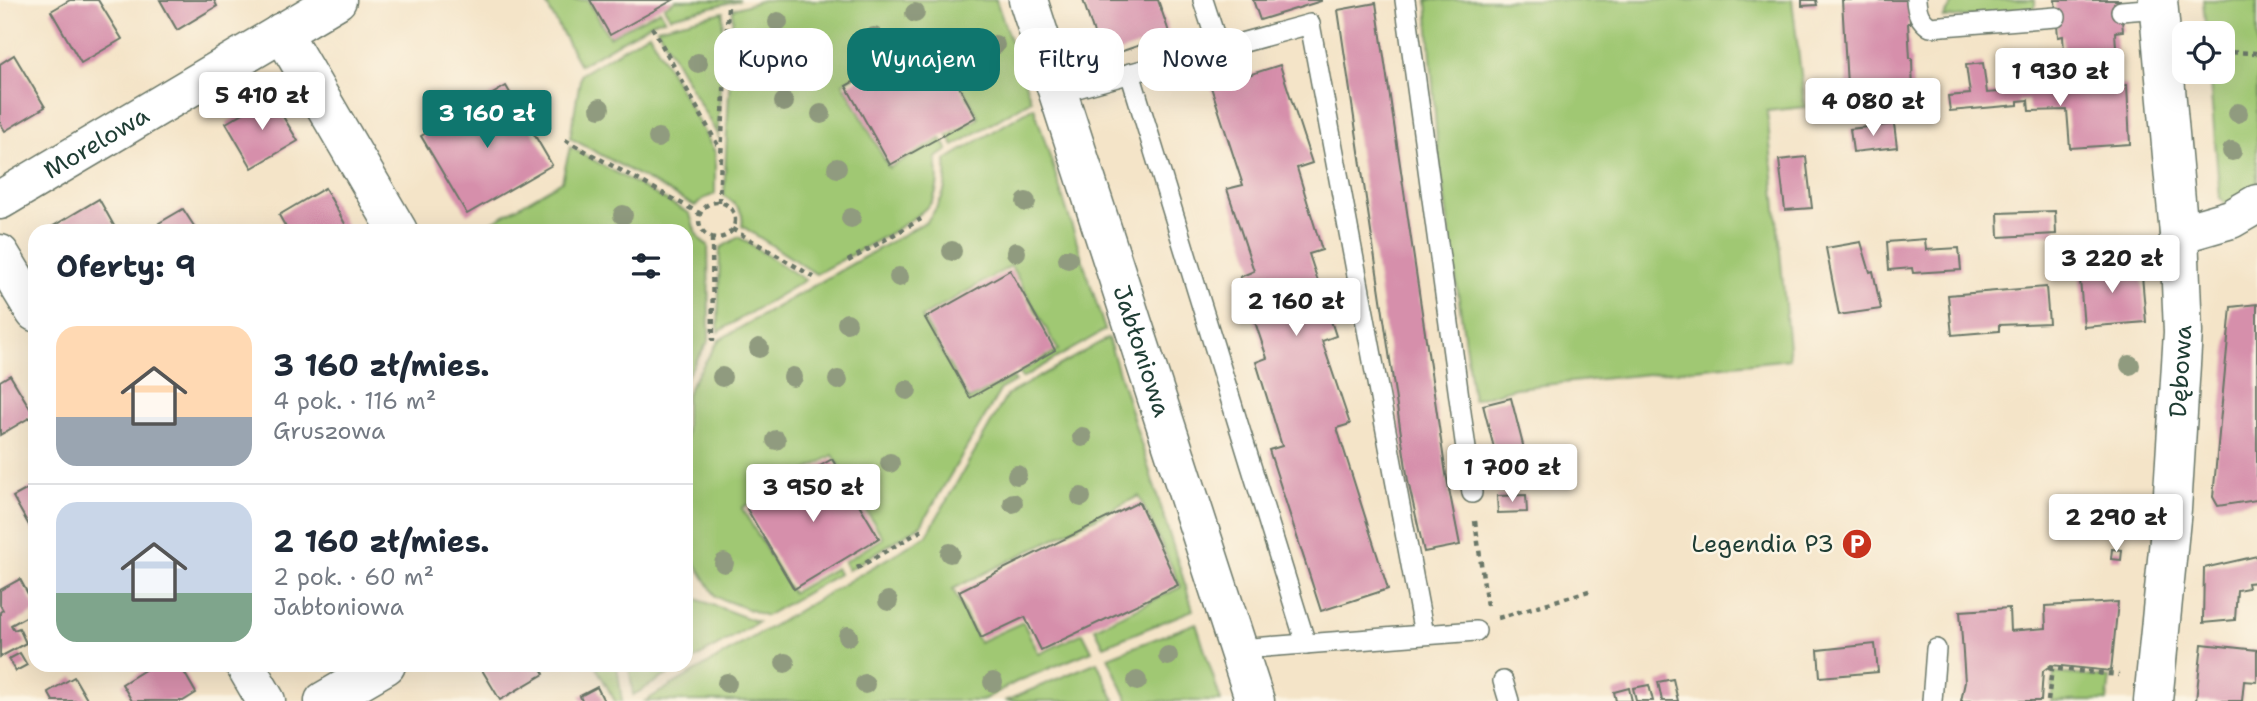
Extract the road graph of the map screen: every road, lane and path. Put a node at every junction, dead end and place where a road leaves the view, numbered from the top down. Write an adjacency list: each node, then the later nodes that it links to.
1 (337, 0): 12 (street, Morelowa)
2 (1028, 0): 18 (street, Jabłoniowa)
3 (1203, 0): 11 (lane)
4 (1405, 0): 35 (lane)
5 (1916, 0): 9 (lane)
6 (2158, 4): 8 (lane); 28 (street, Dębowa)
7 (728, 6): 20 (path)
8 (2121, 11)
9 (2056, 17)
10 (652, 27): 20 (path)
11 (1212, 28)
12 (282, 32): 21 (street, Morelowa); 26 (street)
13 (1252, 40): 41 (lane)
14 (2235, 52): 15 (path)
15 (2257, 52)
16 (1138, 72): 17 (lane)
17 (1130, 74): 18 (lane); 42 (lane)
18 (1059, 93): 43 (street, Jabłoniowa)
19 (565, 140): 24 (path)
20 (722, 152): 22 (path)
21 (0, 200)
22 (719, 202): 24 (path); 27 (path)
23 (2257, 204): 28 (street)
24 (699, 214): 29 (path)
25 (921, 219): 31 (path)
26 (394, 224)
27 (732, 229): 29 (path); 32 (path)
28 (2179, 234): 55 (street, Dębowa)
29 (712, 238): 34 (path)
30 (0, 254): 33 (street)
31 (848, 261)
32 (817, 279)
33 (28, 300)
34 (713, 341)
35 (1472, 493): 39 (path)
36 (924, 529): 37 (path)
37 (857, 568)
38 (1591, 590): 40 (path)
39 (1487, 608)
40 (1483, 626): 41 (lane)
41 (1424, 634): 42 (lane)
42 (1306, 644): 43 (lane)
43 (1239, 649): 51 (street, Jabłoniowa)
44 (1936, 649): 53 (lane)
45 (249, 672): 49 (street)
46 (374, 672): 50 (street)
47 (2123, 676): 54 (path)
48 (1503, 681): 52 (lane)
49 (267, 701)
50 (324, 701)
51 (1255, 701)
52 (1508, 701)
53 (1932, 701)
54 (2048, 701)
55 (2154, 701)

